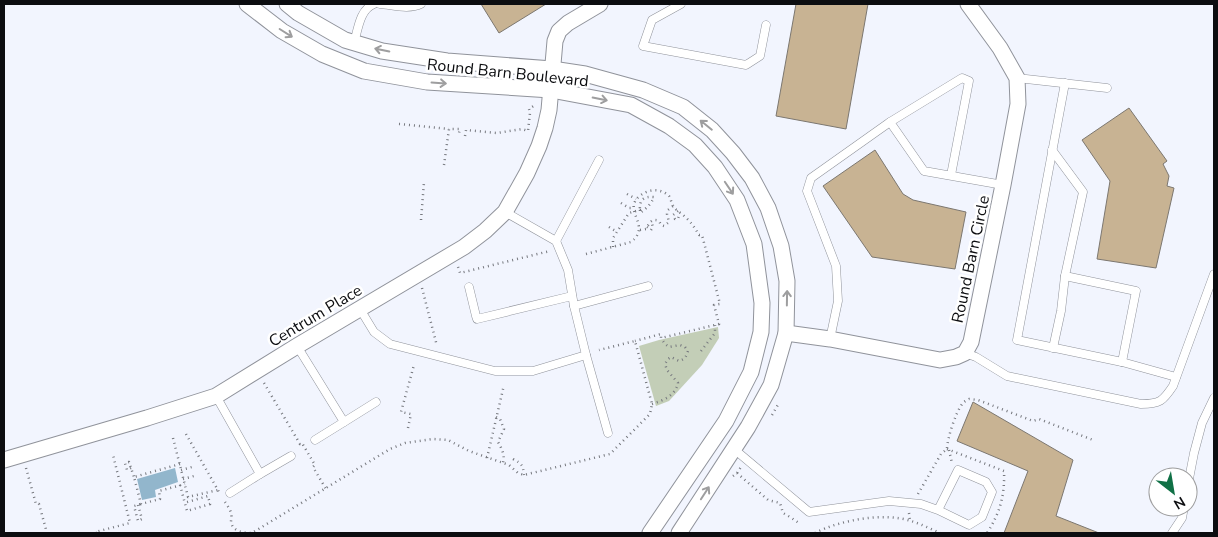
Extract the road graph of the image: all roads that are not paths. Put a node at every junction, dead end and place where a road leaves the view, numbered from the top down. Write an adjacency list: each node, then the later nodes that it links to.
1 (247, 4): 15 (street, Round Barn Boulevard, one-way to 15)
2 (287, 4): 10 (street, Round Barn Boulevard)
3 (374, 4): 10 (lane)
4 (380, 4): 5 (lane)
5 (421, 4)
6 (600, 4): 11 (street)
7 (681, 4): 9 (lane)
8 (968, 4): 12 (street, Round Barn Circle)
9 (766, 25)
10 (354, 43): 11 (street, Round Barn Boulevard, one-way to 10)
11 (552, 69): 15 (street); 30 (street, Round Barn Boulevard, one-way to 11)
12 (1017, 78): 13 (lane); 20 (street, Round Barn Circle)
13 (1065, 83): 14 (lane); 17 (lane)
14 (1107, 88)
15 (551, 90): 21 (street, Centrum Place); 52 (street, Round Barn Boulevard, one-way to 52)
16 (890, 122): 19 (lane); 19 (lane); 31 (lane)
17 (1052, 150): 24 (lane); 33 (lane)
18 (599, 160): 22 (lane)
19 (950, 175): 20 (lane)
20 (1003, 184): 34 (street, Round Barn Circle)
21 (505, 212): 22 (lane); 29 (street, Centrum Place)
22 (556, 241): 27 (lane)
23 (1214, 274): 37 (lane)
24 (1065, 276): 33 (lane); 36 (lane)
25 (648, 286): 28 (lane)
26 (468, 287): 27 (lane)
27 (572, 296): 28 (lane)
28 (574, 306): 35 (lane)
29 (360, 309): 32 (street, Centrum Place); 35 (lane)
30 (786, 334): 31 (street); 44 (street, Round Barn Boulevard)
31 (830, 339): 34 (street)
32 (296, 346): 38 (street, Centrum Place); 41 (lane)
33 (1053, 348): 36 (lane)
34 (965, 353): 37 (lane)
35 (586, 355): 42 (lane)
36 (1122, 362): 37 (lane)
37 (1176, 377)
38 (216, 396): 46 (street, Centrum Place); 48 (lane)
39 (1214, 398): 47 (lane)
40 (376, 402): 41 (lane)
41 (344, 422): 43 (lane)
42 (608, 433)
43 (315, 440)
44 (734, 449): 50 (lane); 53 (street, Round Barn Boulevard, one-way to 44)
45 (292, 456): 48 (lane)
46 (4, 460)
47 (1191, 467)
48 (260, 474): 49 (lane)
49 (230, 493)
50 (938, 510): 50 (lane)
51 (1182, 517): 54 (lane)
52 (650, 533)
53 (679, 533)
54 (1172, 533)

